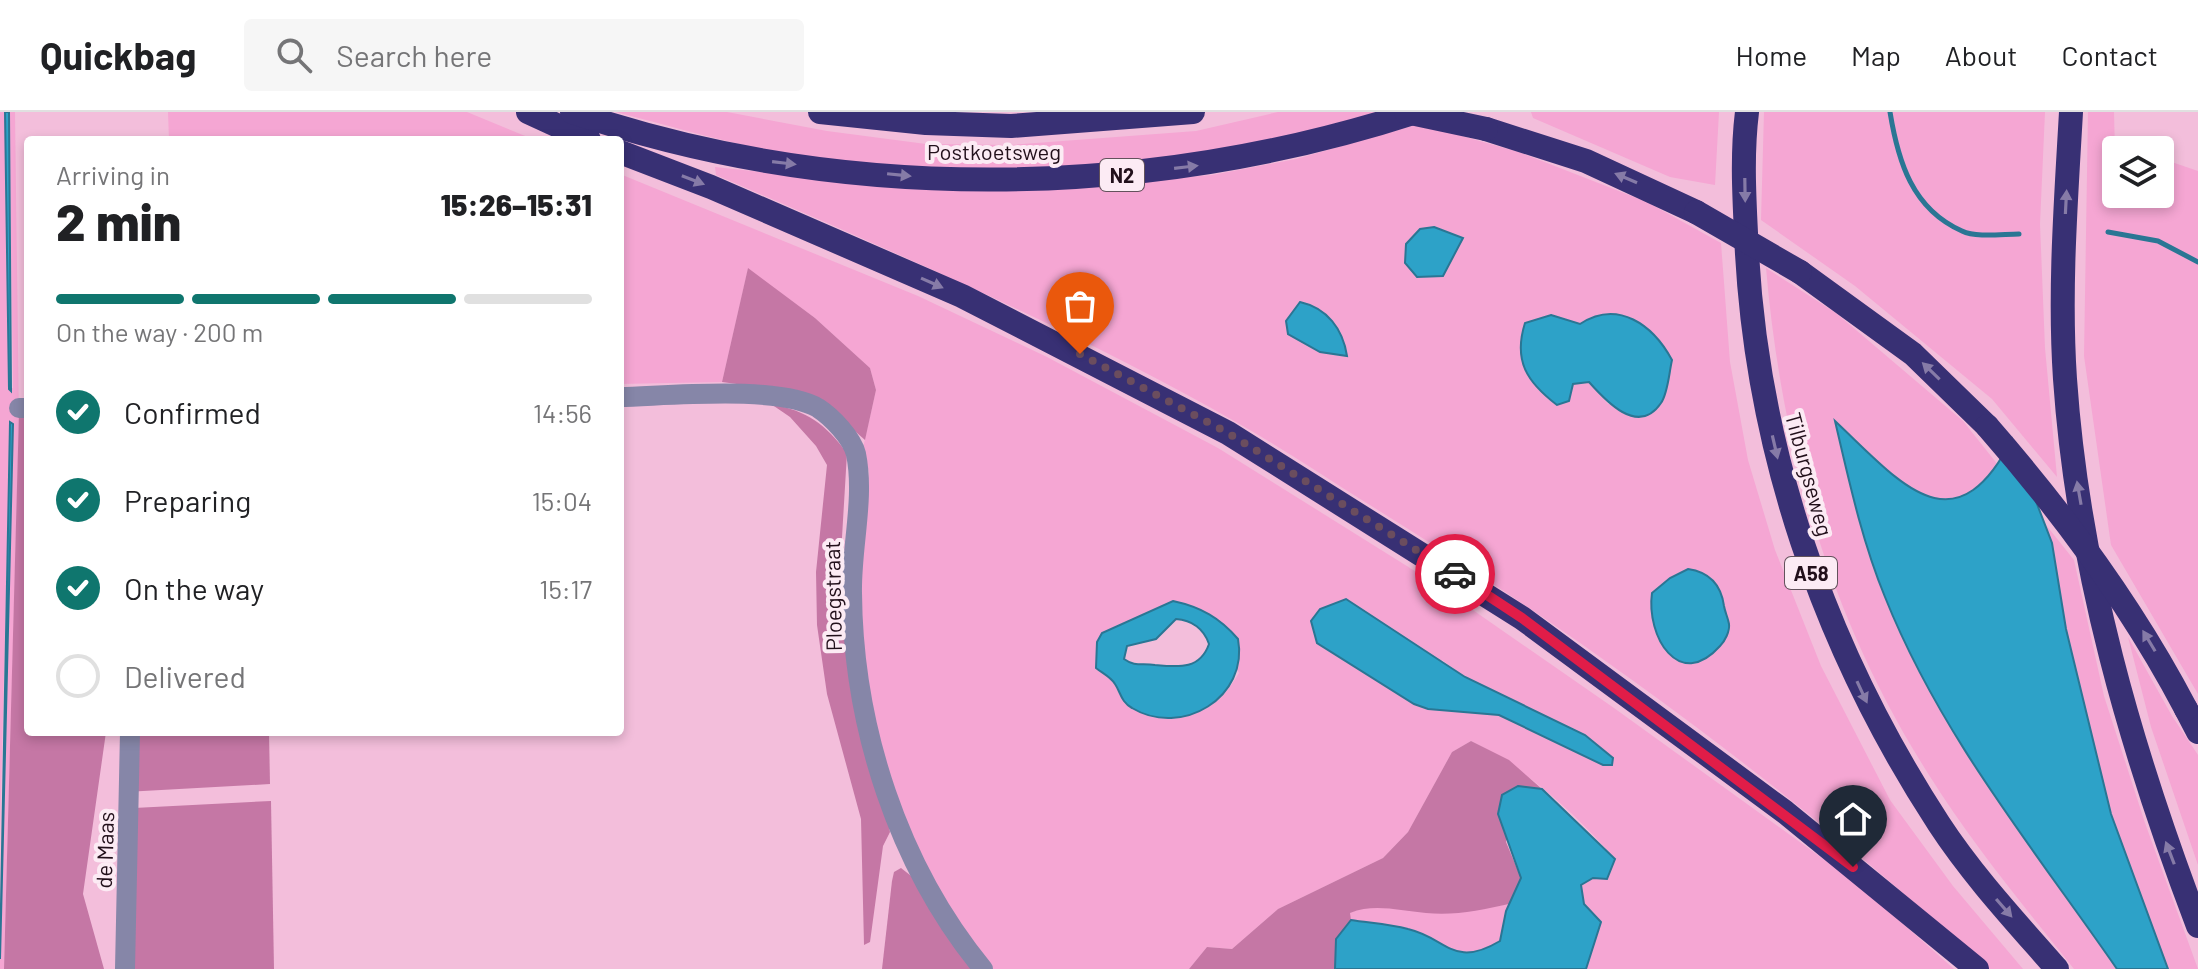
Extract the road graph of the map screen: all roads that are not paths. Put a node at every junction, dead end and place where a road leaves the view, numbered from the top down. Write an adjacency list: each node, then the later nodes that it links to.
1 (528, 112): 9 (highway)
2 (572, 112): 6 (highway, Postkoetsweg / N2, one-way to 6)
3 (820, 112): 4 (highway, Postkoetsweg)
4 (1193, 112)
5 (1406, 112): 12 (highway, one-way to 5, bridge)
6 (1416, 112)
7 (1747, 112): 18 (highway, Tilburgseweg / A58, one-way to 18)
8 (2071, 112): 14 (highway, one-way to 8)
9 (580, 136)
10 (624, 154): 17 (highway, one-way to 17)
11 (624, 397): 16 (street, Ploegstraat)
12 (2198, 732)
13 (130, 736): 15 (street, de Maas)
14 (2198, 926)
15 (125, 969)
16 (983, 969)
17 (1977, 969)
18 (2057, 969)

